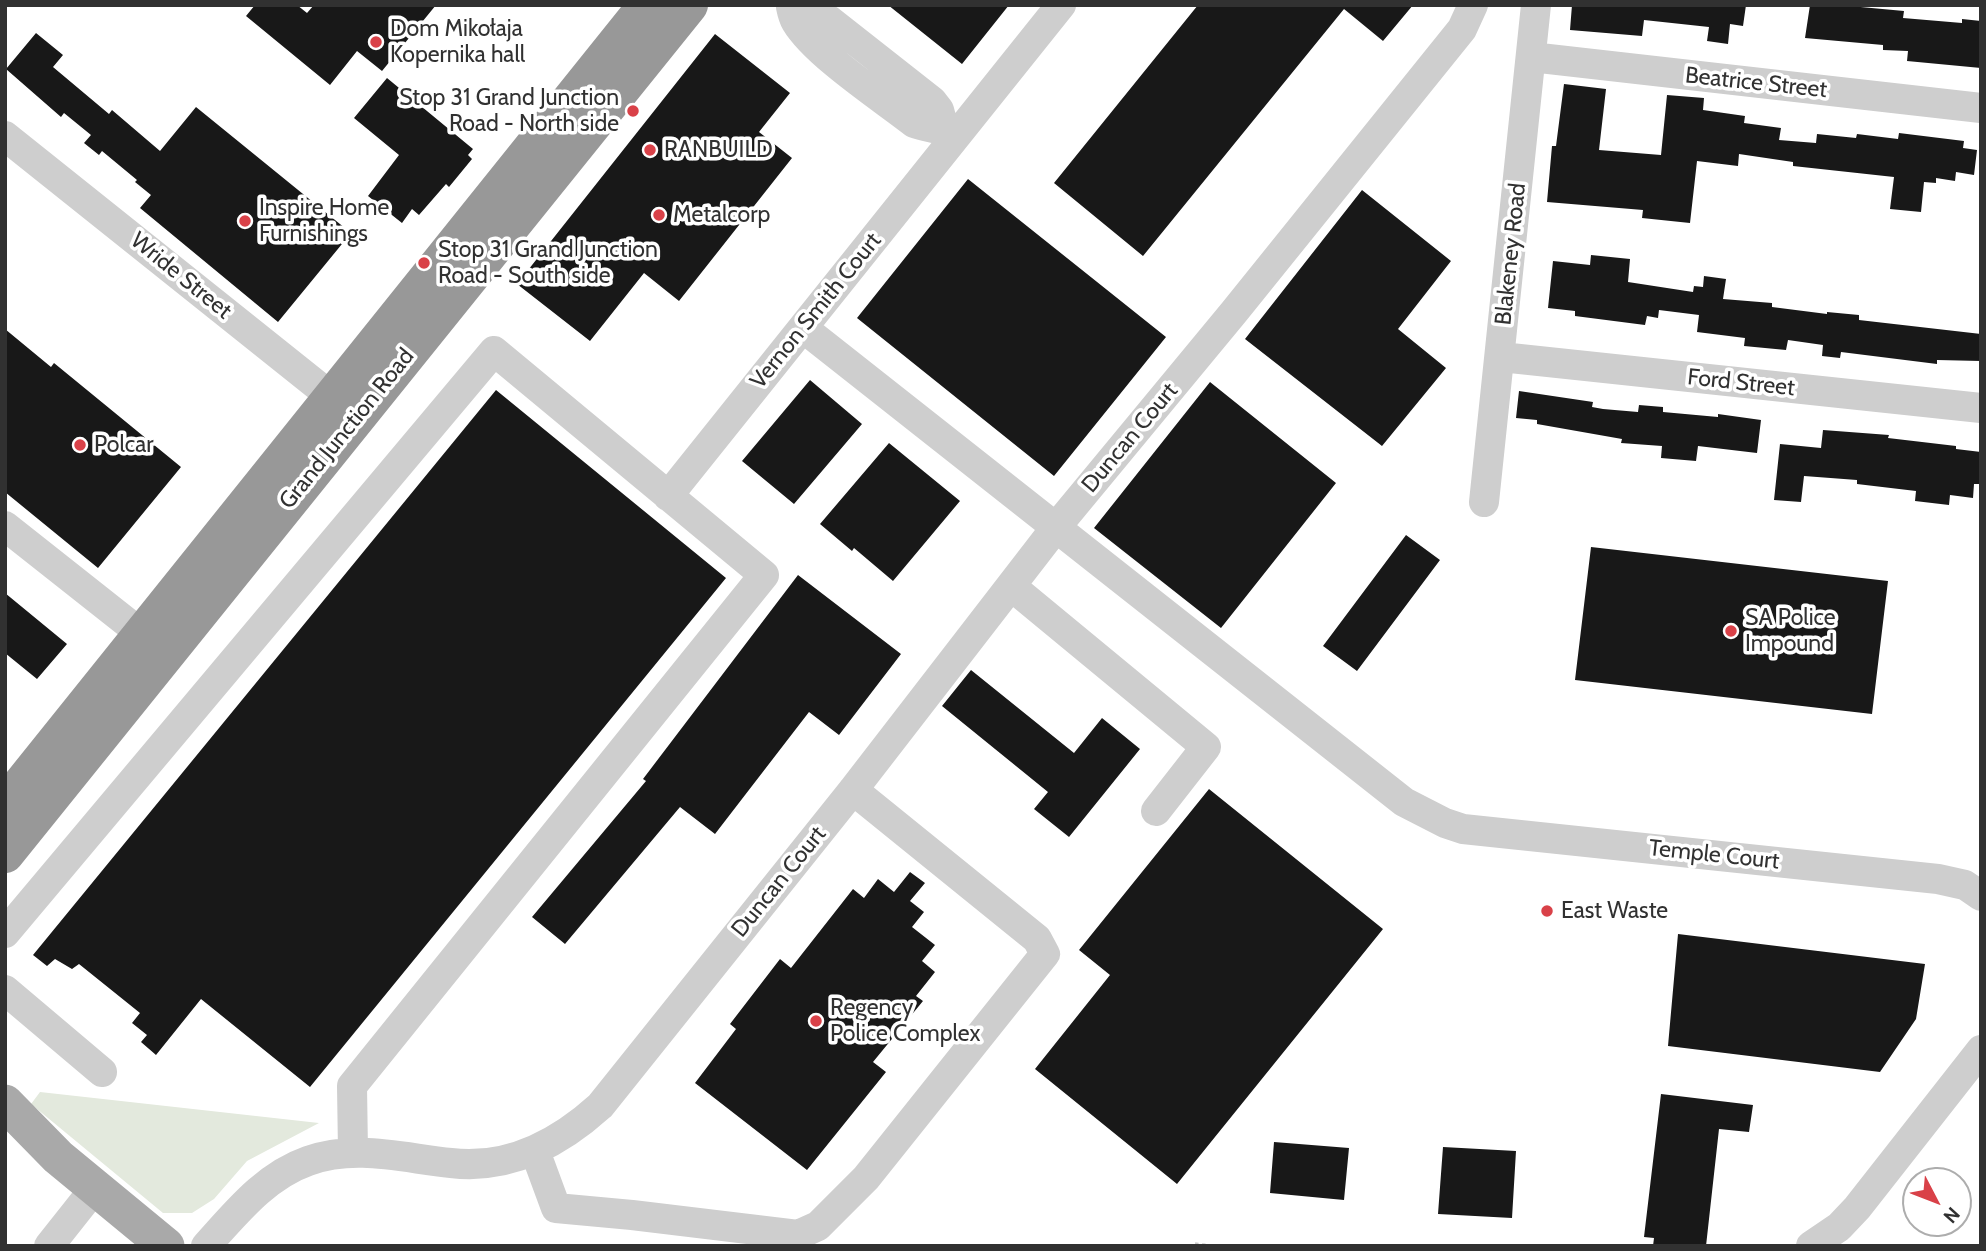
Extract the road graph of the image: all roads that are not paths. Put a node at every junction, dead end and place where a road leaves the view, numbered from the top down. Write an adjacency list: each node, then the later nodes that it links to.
1 (648, 5): 13 (highway, Grand Junction Road)
2 (689, 5): 13 (highway, Grand Junction Road)
3 (1061, 5): 9 (street, Vernon Smith Court)
4 (1473, 5): 18 (street, Duncan Court)
5 (1536, 5): 7 (street, Blakeney Road)
6 (797, 6): 9 (street)
7 (1531, 57): 8 (street, Beatrice Street); 12 (street, Blakeney Road)
8 (1981, 108)
9 (949, 132): 11 (street, Vernon Smith Court)
10 (5, 136): 13 (street, Wride Street)
11 (803, 328): 15 (street, Vernon Smith Court); 18 (street, Temple Court)
12 (1501, 357): 14 (street, Ford Street); 16 (street, Blakeney Road)
13 (344, 407): 20 (highway, Grand Junction Road)
14 (1981, 408)
15 (668, 496): 26 (street); 33 (street)
16 (1484, 502)
17 (5, 526): 20 (street)
18 (1057, 526): 19 (street, Duncan Court); 25 (street, Temple Court)
19 (1011, 586): 21 (street, Duncan Court); 23 (street)
20 (154, 644): 22 (highway, Grand Junction Road); 24 (highway, Grand Junction Road)
21 (853, 790): 32 (street, Duncan Court); 32 (street)
22 (5, 805)
23 (1156, 811)
24 (5, 854)
25 (1981, 896)
26 (5, 933)
27 (5, 990): 29 (street)
28 (1981, 1050): 39 (street)
29 (102, 1072)
30 (5, 1103): 34 (main road)
31 (5, 1126): 34 (main road)
32 (535, 1151): 33 (street, Duncan Court)
33 (353, 1152): 38 (street, Duncan Court)
34 (58, 1157): 35 (main road)
35 (95, 1188): 36 (street); 37 (main road)
36 (49, 1246)
37 (166, 1246)
38 (206, 1246)
39 (1811, 1246)

